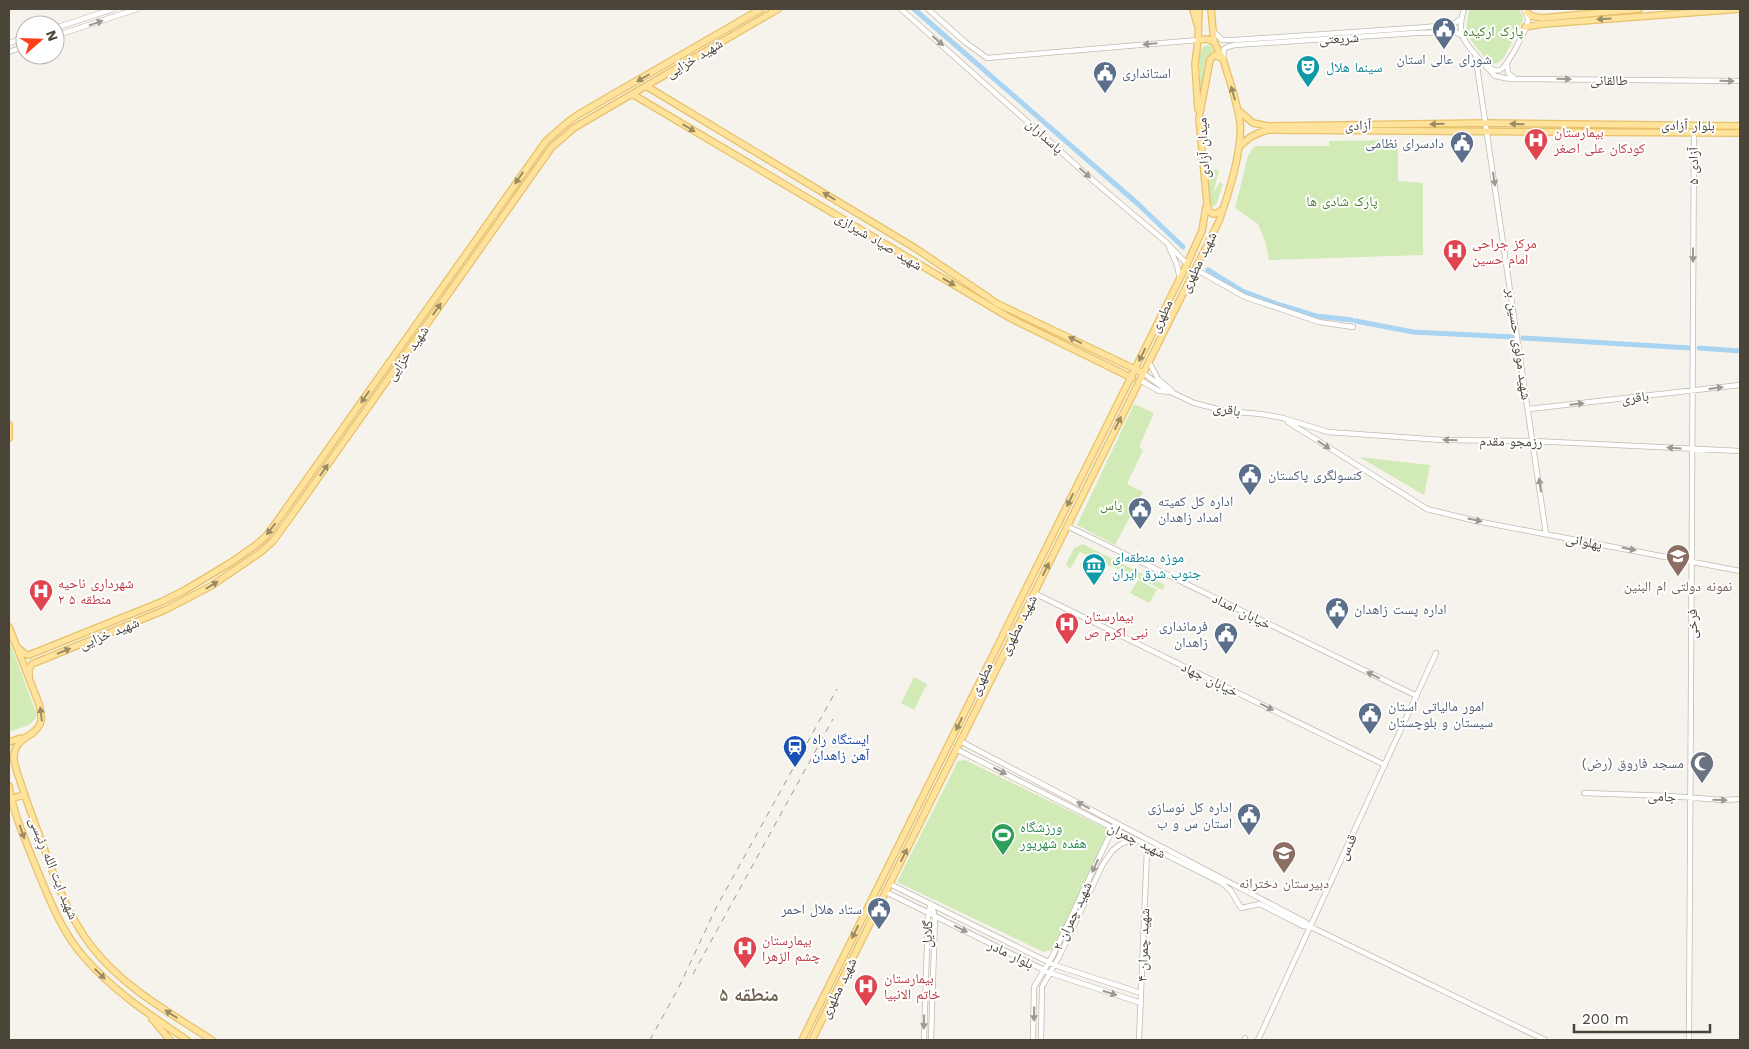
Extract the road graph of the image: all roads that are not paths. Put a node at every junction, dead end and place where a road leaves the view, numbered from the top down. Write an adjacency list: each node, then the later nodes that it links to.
1 (114, 9): 16 (street)
2 (137, 9): 20 (street, one-way to 2)
3 (761, 9): 29 (main road, شهید خزایی)
4 (778, 9): 30 (main road, شهید خزایی)
5 (901, 9): 47 (street, پاسداران, one-way to 47)
6 (928, 9): 23 (street, one-way to 6)
7 (1193, 9): 18 (main road)
8 (1198, 9): 18 (main road)
9 (1211, 9): 19 (main road)
10 (1464, 9): 14 (street)
11 (1639, 9): 15 (main road)
12 (1740, 9): 15 (main road, one-way to 15)
13 (1525, 10): 15 (main road); 17 (street)
14 (1462, 18): 21 (street); 22 (street)
15 (1543, 21): 17 (main road)
16 (65, 25)
17 (1525, 27): 28 (street)
18 (1199, 29): 23 (main road)
19 (1212, 30): 22 (street); 24 (main road)
20 (65, 33)
21 (1462, 36): 22 (street, شریعتی); 25 (street, طالقانی)
22 (1285, 39): 26 (street, شریعتی)
23 (1198, 40): 24 (main road); 36 (main road)
24 (1214, 42): 26 (main road)
25 (1475, 53): 27 (street, طالقانی); 37 (street)
26 (1223, 59): 35 (main road, میدان آزادی, one-way to 26); 36 (main road, میدان آزادی)
27 (1484, 64): 28 (street); 31 (street, طالقانی)
28 (1507, 65): 31 (street)
29 (661, 68): 30 (main road); 74 (main road, شهید خزایی, one-way to 74)
30 (665, 75): 33 (main road, شهید خزایی)
31 (1516, 79): 32 (street, طالقانی, one-way to 32)
32 (1740, 81)
33 (646, 86): 34 (main road, شهید خزایی); 53 (main road, شهید صیاد شیرازی, one-way to 33)
34 (632, 94): 55 (main road, شهید صیاد شیرازی, one-way to 55); 76 (main road, شهید خزایی, one-way to 34)
35 (1237, 108): 37 (main road, آزادی, one-way to 35); 43 (main road, میدان آزادی)
36 (1199, 118): 44 (main road, میدان آزادی)
37 (1485, 123): 38 (main road, بلوار آزادی, one-way to 37); 40 (street, شهید مولوی حسین بر)
38 (1694, 125): 39 (main road, بلوار آزادی); 41 (street, آزادی ۵)
39 (1740, 126)
40 (1487, 131): 41 (main road, بلوار آزادی); 43 (main road, آزادی); 60 (street, شهید مولوی حسین بر, one-way to 60)
41 (1694, 132): 42 (main road, بلوار آزادی); 45 (street, آزادی ۵)
42 (1740, 133)
43 (1239, 147): 46 (main road, میدان آزادی)
44 (1207, 204): 46 (main road); 48 (main road, شهید مطهری)
45 (1693, 208): 58 (street, فرخی, one-way to 58)
46 (1223, 209): 49 (main road, شهید مطهری)
47 (1167, 243): 48 (street, پاسداران); 50 (street)
48 (1187, 264): 49 (main road); 50 (main road, مطهری)
49 (1196, 269): 51 (street); 52 (main road, شهید مطهری)
50 (1180, 279): 53 (main road, مطهری, one-way to 53)
51 (1353, 327)
52 (1149, 362): 54 (main road, شهید مطهری); 59 (street)
53 (1134, 369): 54 (main road, شهید صیاد شیرازی); 55 (main road, مطهری)
54 (1143, 373): 56 (main road, شهید مطهری); 59 (street, باقری)
55 (1130, 378): 56 (main road, شهید صیاد شیرازی); 67 (main road, مطهری, one-way to 67)
56 (1140, 380): 59 (street); 68 (main road, شهید مطهری, one-way to 56)
57 (1740, 385): 58 (street, باقری, one-way to 57)
58 (1692, 390): 60 (street, باقری, one-way to 58); 65 (street, فرخی)
59 (1172, 393): 61 (street, باقری)
60 (1529, 409): 64 (street, شهید مولوی حسین بر)
61 (1283, 418): 64 (street, رزمجو مقدم, one-way to 61); 69 (street, پهلوانی, one-way to 69)
62 (9, 426): 63 (main road)
63 (9, 438)
64 (1533, 441): 65 (street, رزمجو مقدم, one-way to 64); 69 (street, شهید مولوی حسین بر, one-way to 64)
65 (1692, 448): 66 (street, رزمجو مقدم); 70 (street, فرخی)
66 (1740, 451)
67 (1060, 519): 68 (main road); 93 (main road, مطهری, one-way to 93)
68 (1068, 524): 72 (main road, شهید مطهری, one-way to 68); 77 (street, خیابان امداد, one-way to 68)
69 (1546, 534): 70 (street, پهلوانی, one-way to 70)
70 (1691, 562): 71 (street, پهلوانی); 86 (street, فرخی)
71 (1740, 571)
72 (1034, 593): 79 (main road, شهید مطهری); 82 (street, خیابان جهاد, one-way to 82)
73 (9, 627): 74 (main road)
74 (17, 647): 76 (main road)
75 (1436, 653): 77 (street, قدس)
76 (29, 677): 78 (main road, one-way to 76)
77 (1416, 696): 82 (street, قدس)
78 (33, 733): 80 (main road); 85 (main road, شهید ایت الله رِئیسی)
79 (960, 741): 81 (main road, شهید مطهری); 89 (street, شهید چمران, one-way to 79)
80 (9, 742)
81 (956, 749): 90 (street, شهید چمران, one-way to 90); 94 (main road, شهید مطهری, one-way to 81)
82 (1385, 765): 99 (street, قدس)
83 (9, 786): 88 (main road, شهید ایت الله رِئیسی)
84 (1584, 793): 86 (street, جامی)
85 (25, 795): 88 (main road); 111 (main road, شهید ایت الله رِئیسی, one-way to 85)
86 (1691, 798): 87 (street, جامی, one-way to 87); 121 (street, فرخی)
87 (1740, 799)
88 (11, 801): 108 (main road, شهید ایت الله رِئیسی, one-way to 108)
89 (1116, 822): 90 (street, شهید چمران ۲); 99 (street, شهید چمران)
90 (1113, 828): 91 (street, شهید چمران); 102 (street, شهید چمران ۲, one-way to 102)
91 (1134, 839): 99 (street, شهید چمران); 103 (street)
92 (1147, 850): 106 (street, شهید چمران ۴)
93 (880, 884): 94 (main road); 95 (main road); 112 (main road, مطهری, one-way to 112)
94 (890, 884): 95 (main road, شهید مطهری); 96 (street, بلوار مادر)
95 (886, 892): 97 (street, بلوار مادر); 113 (main road, شهید مطهری)
96 (931, 904): 97 (street, گلایل); 98 (street, گلایل); 100 (street, بلوار مادر)
97 (928, 913): 98 (street, بلوار مادر); 114 (street, گلایل, one-way to 114)
98 (935, 917): 101 (street, بلوار مادر, one-way to 101); 115 (street, گلایل)
99 (1310, 927): 119 (street, قدس); 120 (street, شهید چمران)
100 (984, 930): 101 (street); 102 (street, بلوار مادر)
101 (984, 941): 104 (street, بلوار مادر)
102 (1049, 962): 103 (street, بلوار مادر); 104 (street, شهید چمران ۲)
103 (1054, 965): 105 (street); 106 (street, بلوار مادر)
104 (1044, 970): 105 (street, بلوار مادر); 116 (street, شهید چمران ۲, one-way to 116)
105 (1050, 973): 107 (street, بلوار مادر, one-way to 107); 117 (street)
106 (1141, 993): 107 (street, شهید چمران ۴)
107 (1141, 1003): 118 (street, شهید چمران ۴)
108 (148, 1013): 109 (main road); 110 (main road, شهید ایت الله رِئیسی)
109 (170, 1040)
110 (187, 1040)
111 (212, 1040)
112 (802, 1040)
113 (812, 1040)
114 (924, 1040)
115 (931, 1040)
116 (1034, 1040)
117 (1041, 1040)
118 (1139, 1040)
119 (1258, 1040)
120 (1545, 1040)
121 (1689, 1040)

